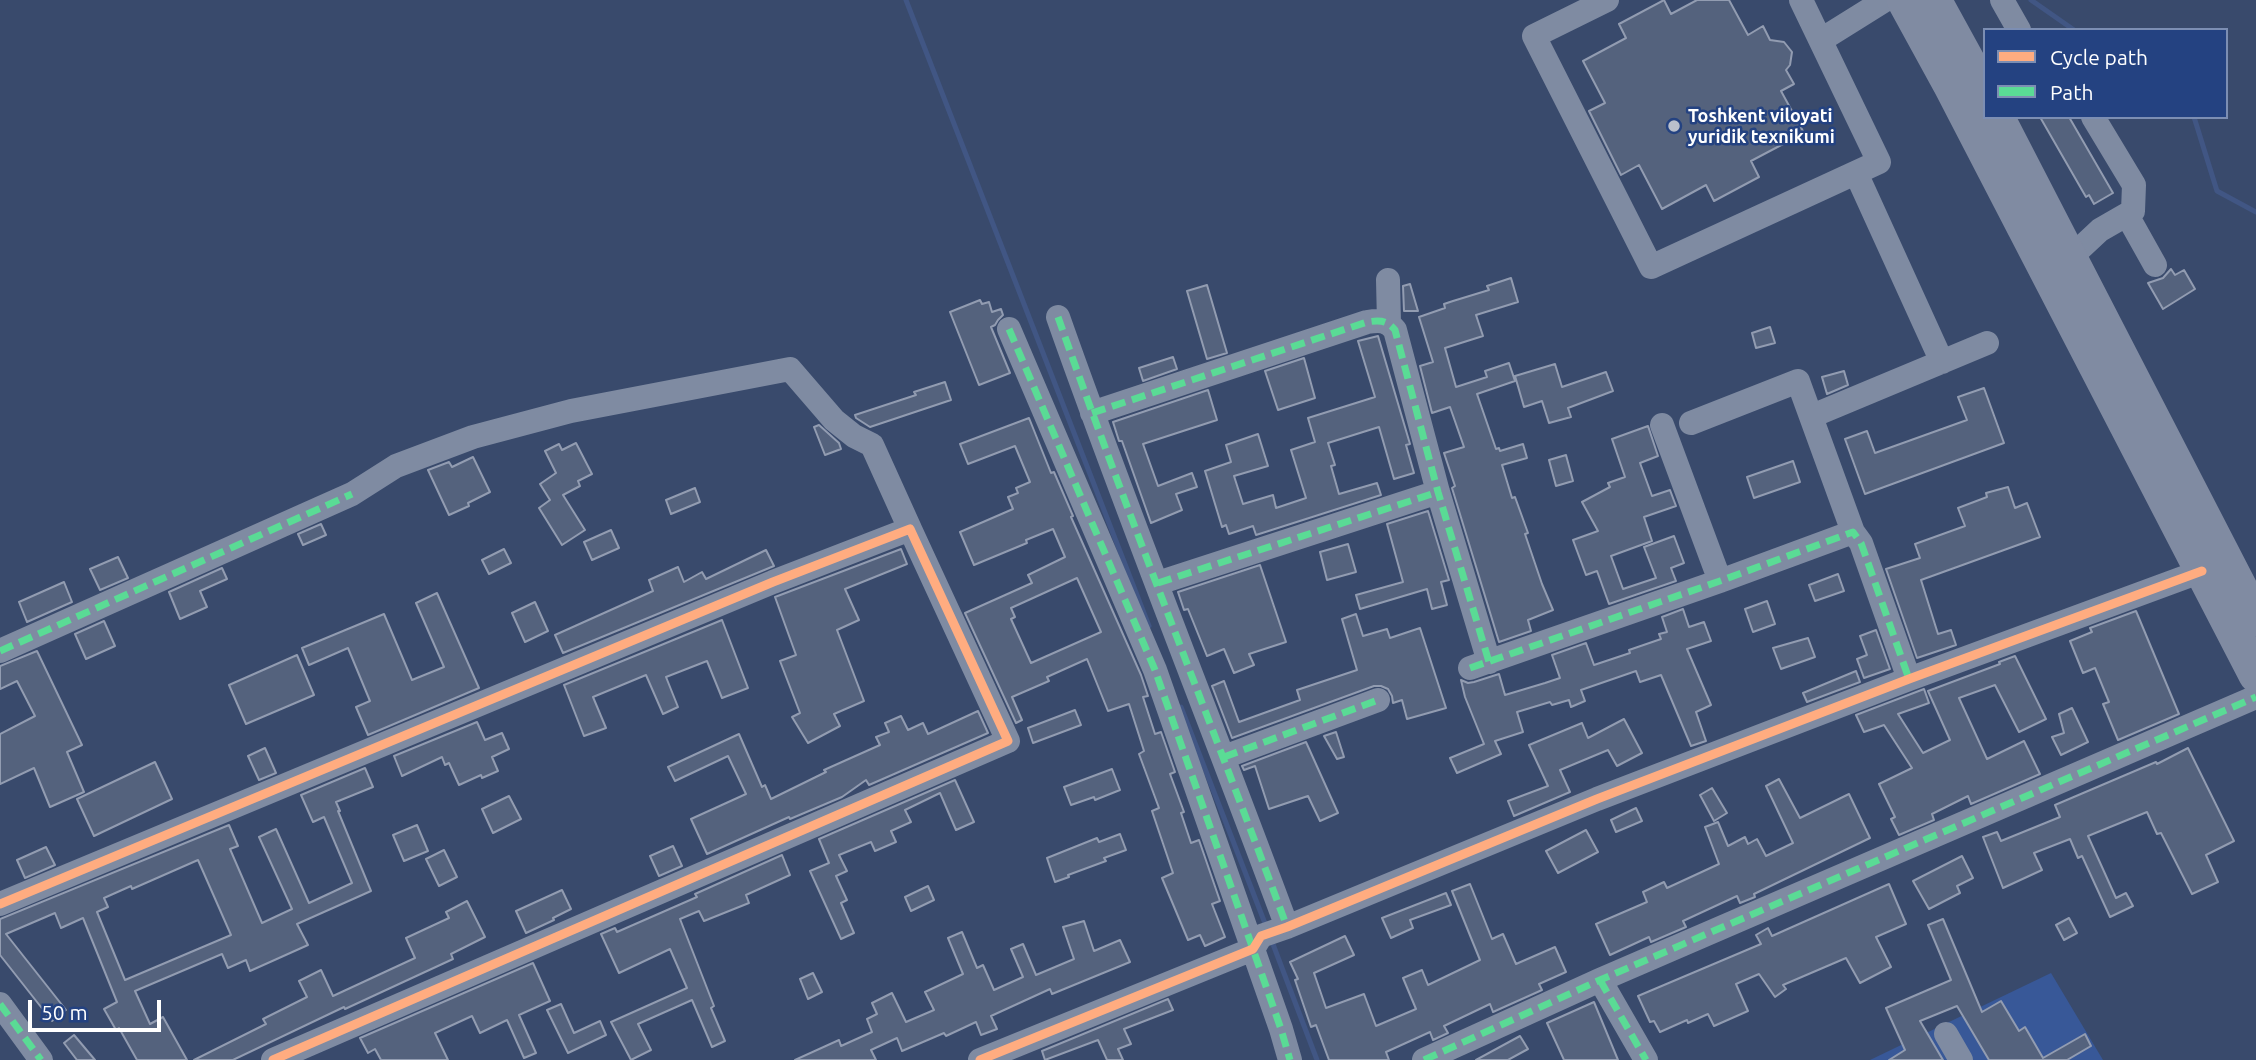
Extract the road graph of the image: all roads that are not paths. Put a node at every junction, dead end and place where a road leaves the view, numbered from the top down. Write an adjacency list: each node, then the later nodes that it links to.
1 (1607, 0): 12 (street)
2 (1801, 0): 8 (street)
3 (1885, 0): 8 (street)
4 (1904, 0): 29 (highway)
5 (1934, 0): 9 (highway)
6 (2002, 0): 7 (street)
7 (2018, 28)
8 (1821, 40): 12 (street)
9 (1983, 89)
10 (1998, 119): 14 (highway)
11 (2094, 119): 13 (street)
12 (1856, 173): 21 (street)
13 (2127, 215): 14 (street); 15 (street)
14 (2070, 258): 32 (highway)
15 (2155, 265)
16 (1388, 280): 18 (street)
17 (1058, 317): 22 (street)
18 (1389, 323): 22 (street); 26 (street)
19 (1009, 329): 40 (street)
20 (1987, 342): 21 (street)
21 (1941, 362): 23 (street)
22 (1092, 413): 31 (street)
23 (1812, 416): 24 (street); 28 (street)
24 (1691, 423)
25 (1662, 425): 30 (street)
26 (1438, 492): 30 (street); 31 (street)
27 (910, 529): 33 (street); 39 (street); 45 (street)
28 (1853, 532): 30 (street); 35 (street)
29 (2202, 571): 34 (highway); 35 (street)
30 (1720, 581)
31 (1158, 583): 38 (street)
32 (2256, 619)
33 (0, 651)
34 (2256, 676)
35 (1909, 678): 40 (street)
36 (2256, 697): 41 (street)
37 (1378, 700): 38 (street)
38 (1224, 757): 40 (street)
39 (0, 904)
40 (1269, 936): 46 (street); 47 (street)
41 (1600, 980): 48 (street); 49 (street)
42 (0, 1004): 44 (street)
43 (1946, 1034): 50 (street)
44 (41, 1060)
45 (273, 1060)
46 (980, 1060)
47 (1290, 1060)
48 (1424, 1060)
49 (1646, 1060)
50 (1961, 1060)

